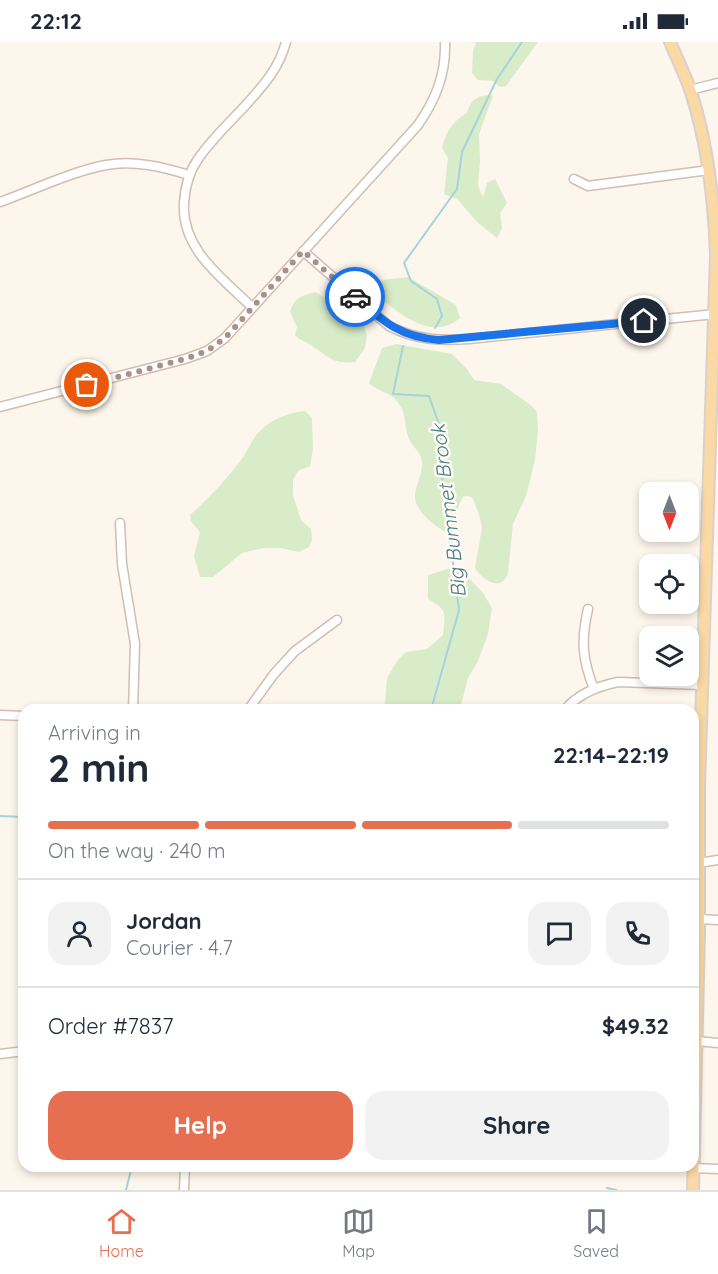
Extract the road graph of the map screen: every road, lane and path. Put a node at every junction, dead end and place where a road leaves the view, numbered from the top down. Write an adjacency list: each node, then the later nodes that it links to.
1 (286, 42): 7 (street)
2 (445, 42): 10 (street)
3 (670, 42): 5 (main road)
4 (718, 83): 5 (street)
5 (690, 90): 6 (main road)
6 (709, 170): 8 (street); 12 (main road)
7 (189, 175): 9 (street); 11 (street)
8 (574, 179)
9 (0, 202)
10 (303, 251): 11 (street); 12 (street)
11 (252, 307): 13 (street)
12 (715, 314): 14 (main road)
13 (0, 407)
14 (713, 486): 18 (main road)
15 (120, 522): 20 (street)
16 (588, 609): 19 (street)
17 (337, 620): 21 (street)
18 (702, 685): 19 (street); 26 (main road)
19 (594, 689): 22 (street)
20 (133, 704)
21 (252, 704)
22 (571, 704)
23 (0, 715): 24 (street)
24 (18, 716)
25 (718, 860): 26 (street)
26 (699, 863): 27 (main road)
27 (699, 919): 28 (street)
28 (718, 920)
29 (699, 1041): 30 (street)
30 (718, 1043)
31 (18, 1052): 32 (street)
32 (0, 1054)
33 (699, 1164): 34 (street)
34 (718, 1169)
35 (185, 1172): 37 (street)
36 (693, 1172): 38 (main road)
37 (184, 1190)
38 (693, 1190)

